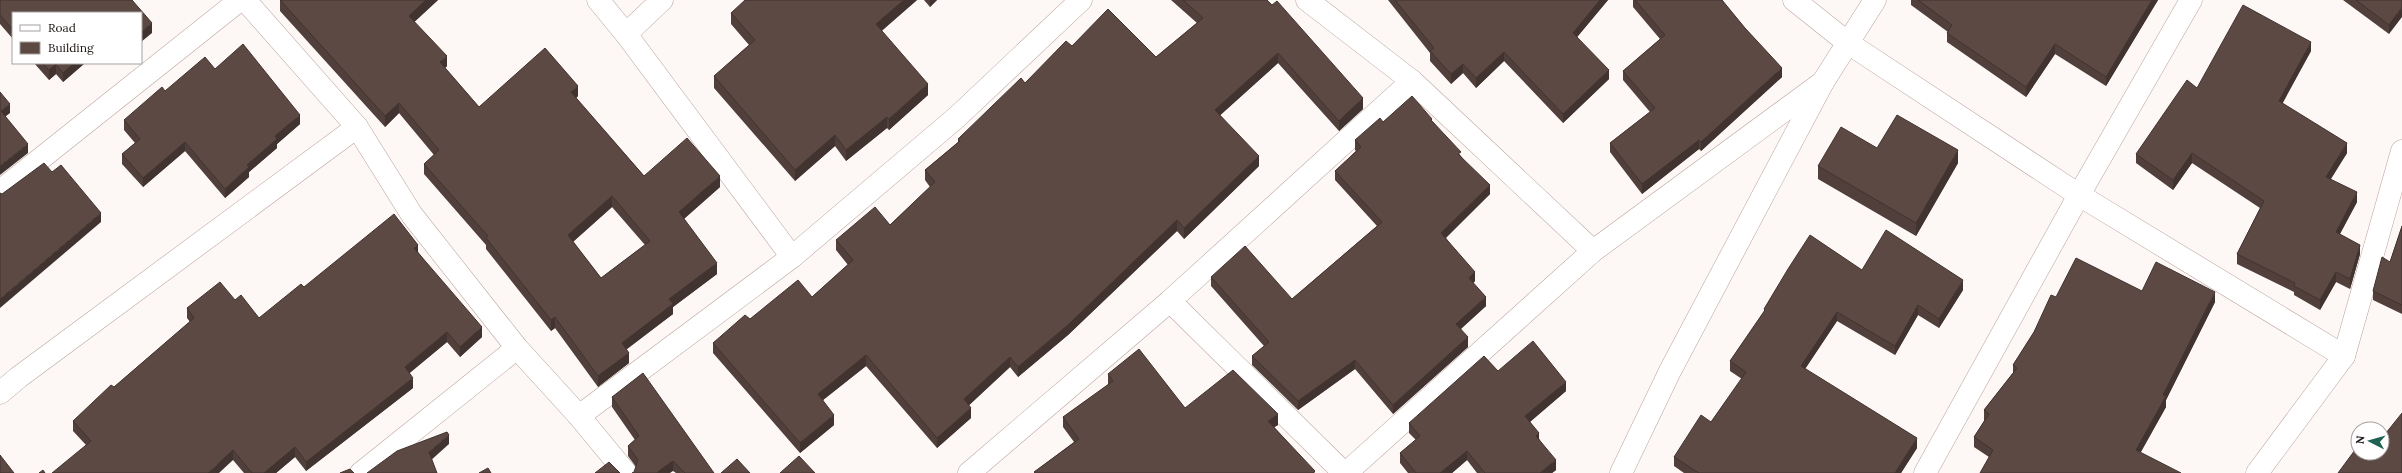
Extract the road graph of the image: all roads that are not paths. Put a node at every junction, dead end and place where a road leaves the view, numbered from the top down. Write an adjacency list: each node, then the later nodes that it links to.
1 (240, 0): 16 (street)
2 (245, 0): 14 (street)
3 (598, 0): 10 (street)
4 (662, 0): 10 (street)
5 (1081, 0): 19 (street)
6 (1307, 0): 12 (street)
7 (1794, 0): 11 (street)
8 (1875, 0): 11 (street)
9 (2192, 0): 17 (street)
10 (626, 34): 19 (street)
11 (1848, 43): 13 (street); 17 (street)
12 (1412, 81): 18 (street); 20 (street)
13 (1823, 82): 18 (street); 29 (street)
14 (357, 127): 21 (street); 23 (street)
15 (2402, 151): 22 (street)
16 (0, 191)
17 (2079, 195): 22 (street); 30 (street)
18 (1593, 251): 28 (street)
19 (792, 257): 24 (street)
20 (1170, 301): 27 (street); 28 (street)
21 (517, 348): 24 (street); 25 (street)
22 (2344, 356): 31 (street)
23 (0, 393)
24 (579, 416): 26 (street)
25 (361, 473)
26 (626, 473)
27 (969, 473)
28 (1345, 473)
29 (1621, 473)
30 (1925, 473)
31 (2257, 473)

